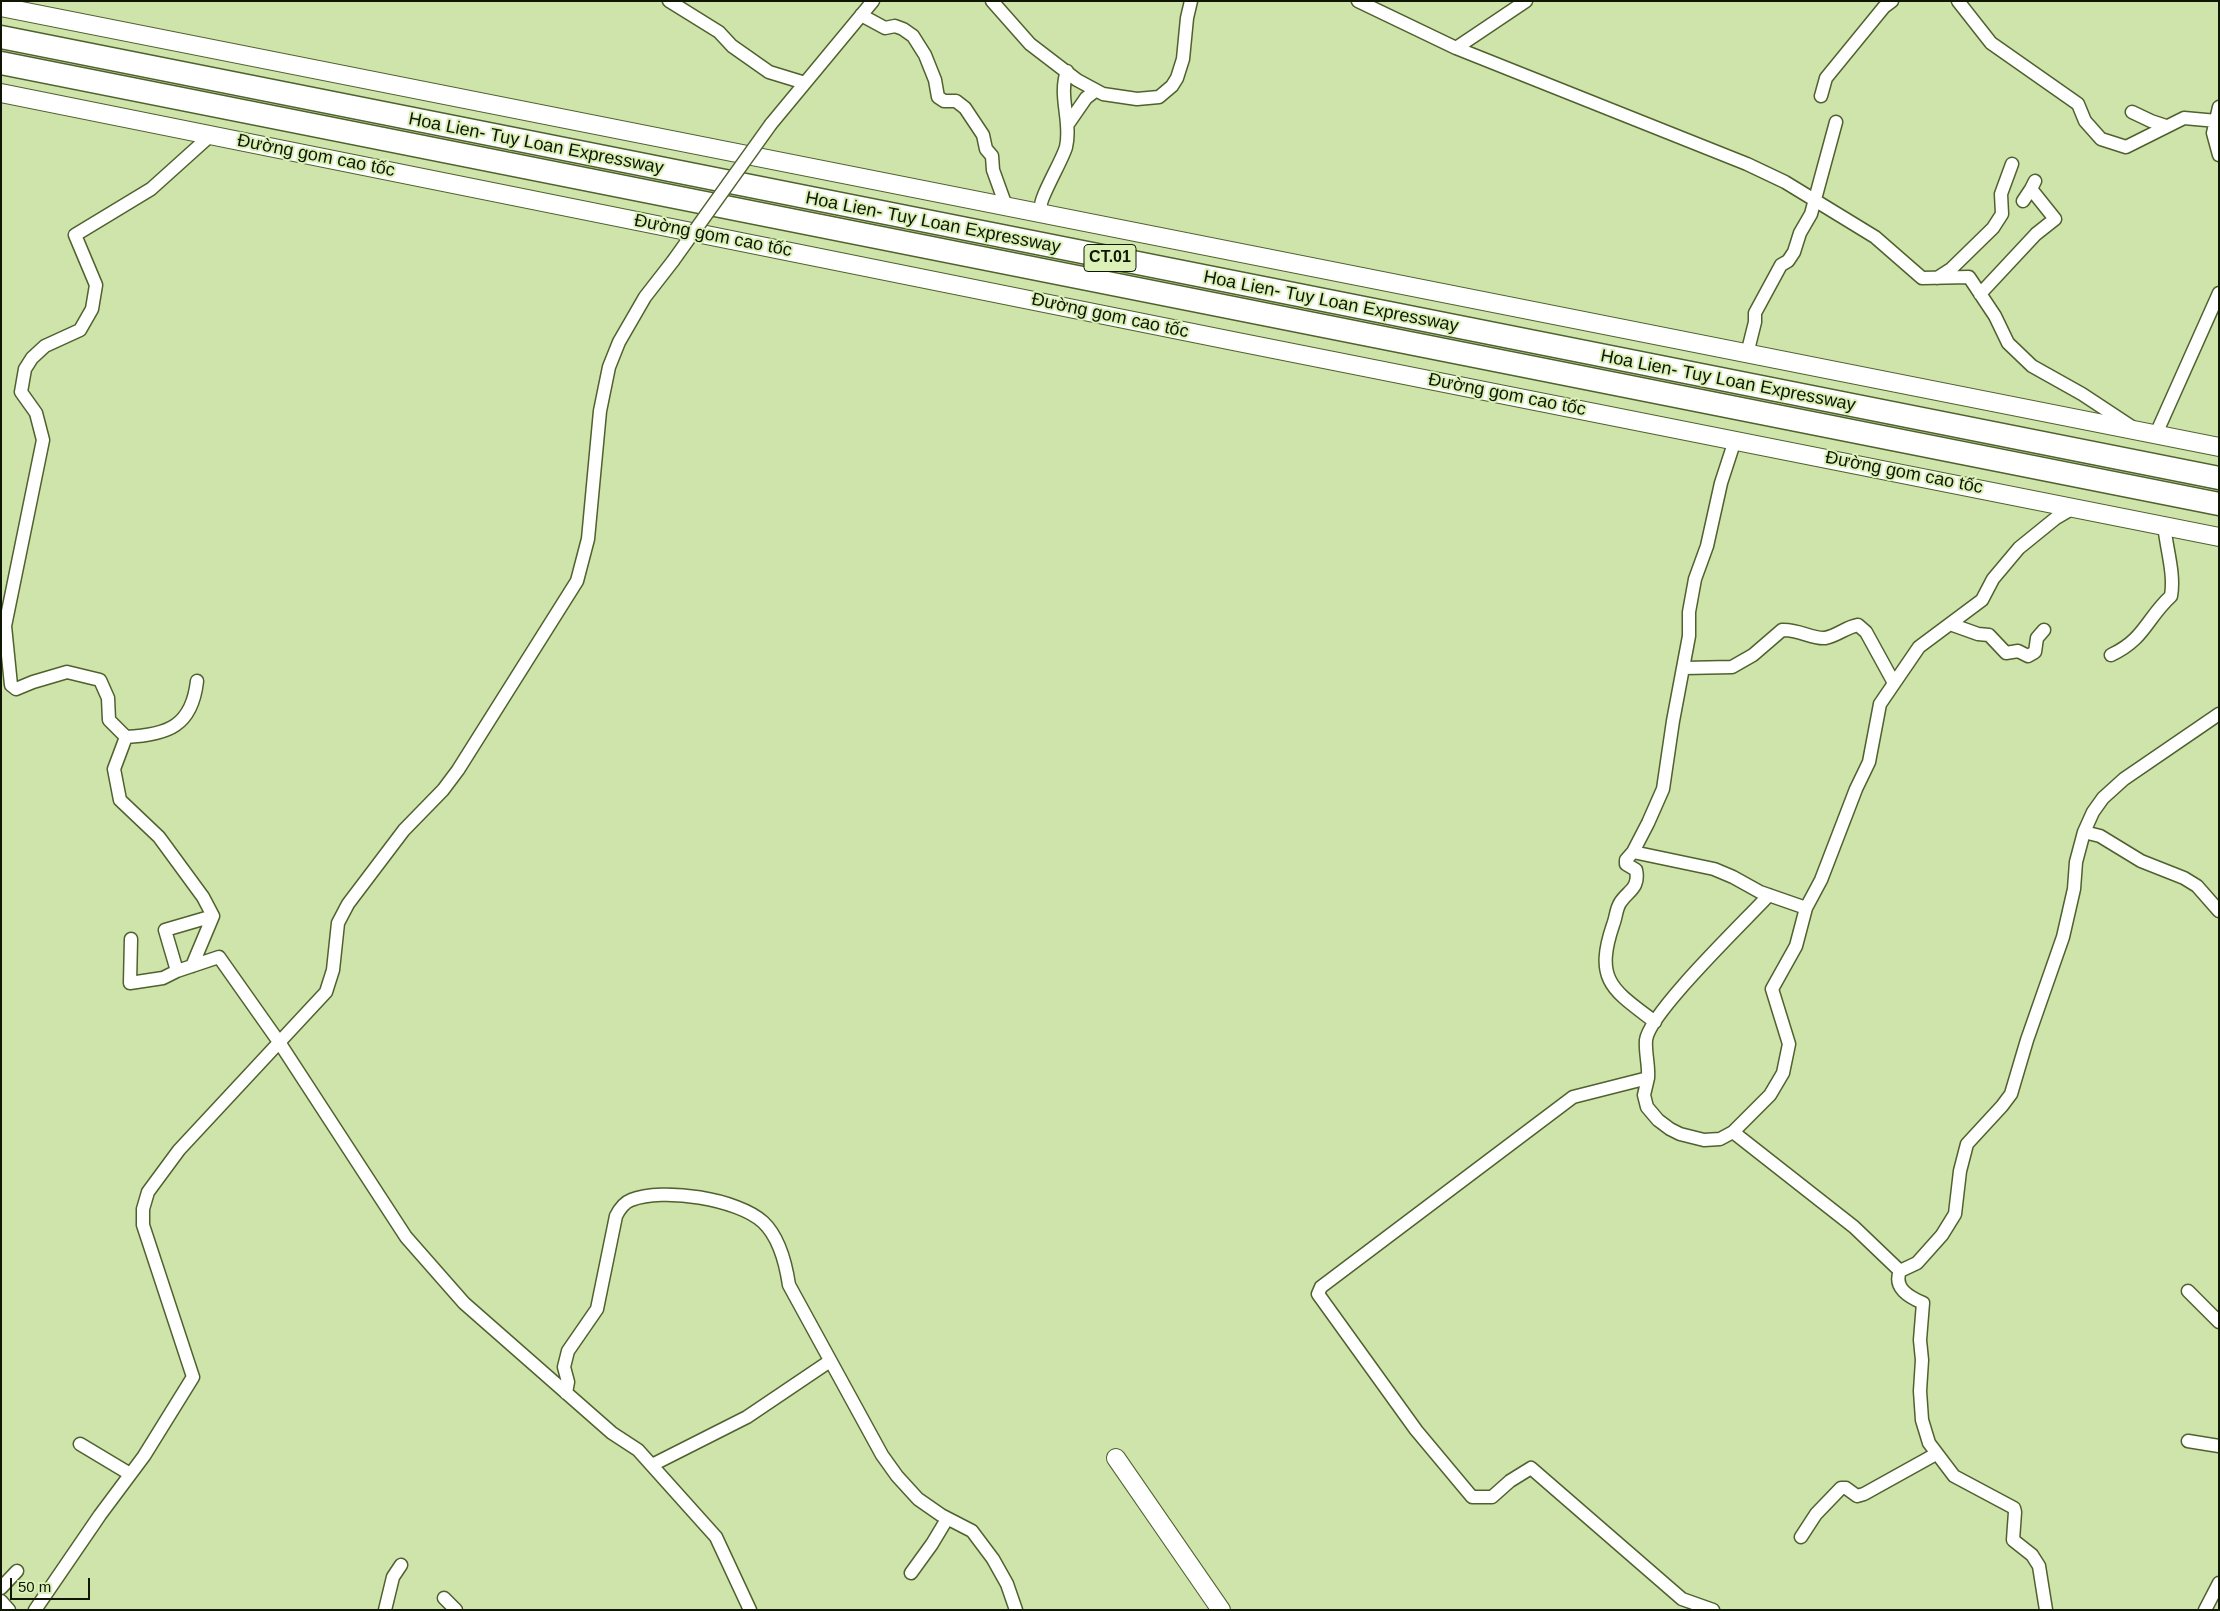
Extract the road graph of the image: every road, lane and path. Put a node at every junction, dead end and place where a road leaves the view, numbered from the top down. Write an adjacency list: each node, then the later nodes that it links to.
1 (669, 1): 15 (street)
2 (873, 1): 10 (street)
3 (992, 1): 14 (street)
4 (1191, 1): 16 (street)
5 (1358, 1): 12 (street)
6 (1526, 1): 12 (street)
7 (1892, 1): 18 (street)
8 (1958, 1): 24 (street)
9 (1, 7): 30 (main road)
10 (861, 15): 15 (street); 30 (street)
11 (1, 37): 40 (highway, Hoa Lien- Tuy Loan Expressway / CT.01)
12 (1456, 48): 28 (street)
13 (1, 63): 42 (highway, Hoa Lien- Tuy Loan Expressway / CT.01)
14 (1067, 71): 16 (street); 23 (street)
15 (806, 83): 63 (street, bridge)
16 (1095, 91): 23 (street)
17 (1, 93): 25 (main road, Đường gom cao tốc)
18 (1821, 96)
19 (2219, 107): 21 (street)
20 (2132, 112): 24 (street)
21 (2217, 121): 24 (street); 26 (street)
22 (1836, 122): 28 (street)
23 (1068, 124): 31 (street)
24 (2166, 126)
25 (211, 135): 38 (main road, Đường gom cao tốc); 52 (street)
26 (2219, 155)
27 (2012, 164): 32 (street)
28 (1814, 201): 32 (street); 35 (street)
29 (2023, 201): 34 (street)
30 (1006, 206): 31 (main road)
31 (1044, 214): 35 (main road)
32 (1935, 279): 34 (street)
33 (2219, 293): 37 (street)
34 (1980, 294): 36 (street)
35 (1746, 354): 36 (main road)
36 (2136, 430): 37 (main road)
37 (2156, 434): 39 (main road)
38 (1735, 440): 41 (main road, Đường gom cao tốc); 48 (street)
39 (2219, 446)
40 (2219, 478)
41 (2075, 507): 43 (main road, Đường gom cao tốc); 45 (street)
42 (2218, 508)
43 (2164, 524): 44 (main road, Đường gom cao tốc); 47 (street)
44 (2219, 536)
45 (1950, 624): 46 (street); 50 (street)
46 (2044, 630)
47 (2111, 655)
48 (1684, 668): 50 (street); 54 (street)
49 (197, 681): 52 (street)
50 (1894, 683): 56 (street)
51 (2219, 714): 53 (street)
52 (126, 737): 58 (street)
53 (2084, 832): 57 (street); 66 (street)
54 (1633, 852): 55 (street); 62 (street)
55 (1769, 895): 56 (street); 62 (street)
56 (1806, 908): 65 (street)
57 (2219, 911)
58 (213, 916): 60 (street); 61 (street)
59 (131, 939): 61 (street)
60 (192, 966): 61 (street); 63 (street)
61 (177, 971)
62 (1655, 1022): 64 (street)
63 (279, 1042): 70 (street); 77 (street)
64 (1648, 1078): 65 (street); 97 (street)
65 (1733, 1132): 66 (street)
66 (1900, 1271): 74 (street)
67 (2188, 1291): 68 (street)
68 (2219, 1322)
69 (830, 1361): 70 (street); 76 (street); 78 (street)
70 (566, 1393): 76 (street)
71 (2188, 1441): 73 (street)
72 (80, 1444): 77 (street)
73 (2219, 1446)
74 (1936, 1454): 79 (street); 98 (street)
75 (1116, 1458): 96 (main road)
76 (652, 1465): 94 (street)
77 (130, 1474): 85 (street)
78 (947, 1518): 82 (street); 95 (street)
79 (1801, 1537)
80 (401, 1564): 92 (street)
81 (17, 1571): 84 (street)
82 (912, 1573)
83 (2219, 1583): 87 (street)
84 (1, 1588)
85 (46, 1593): 90 (street); 91 (street)
86 (444, 1598): 93 (street)
87 (2215, 1599): 99 (street)
88 (1, 1601): 89 (street)
89 (9, 1610)
90 (35, 1610)
91 (48, 1610)
92 (385, 1610)
93 (456, 1610)
94 (750, 1610)
95 (1016, 1610)
96 (1221, 1610)
97 (1713, 1610)
98 (2046, 1610)
99 (2205, 1610)

